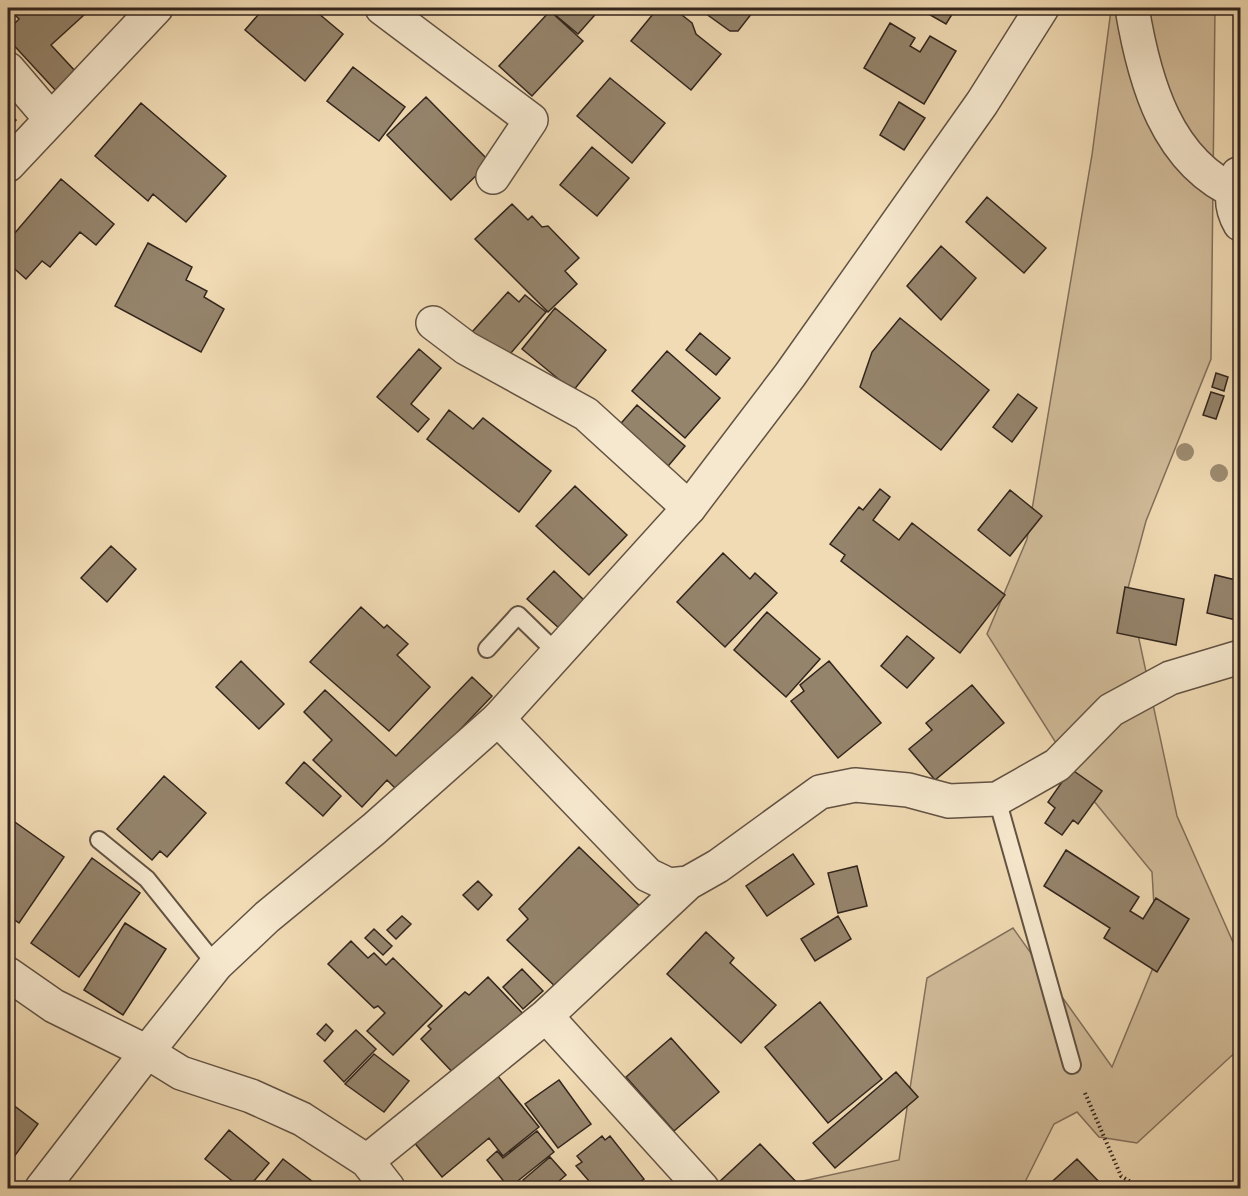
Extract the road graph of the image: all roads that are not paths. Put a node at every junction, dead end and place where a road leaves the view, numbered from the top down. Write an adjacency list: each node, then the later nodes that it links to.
1 (156, 8): 6 (street)
2 (382, 8): 8 (street)
3 (1132, 8): 9 (street)
4 (1030, 14): 12 (street)
5 (8, 69): 6 (street)
6 (50, 118): 7 (street)
7 (8, 165)
8 (493, 177)
9 (1237, 184): 10 (street)
10 (1240, 224)
11 (433, 323): 12 (street)
12 (689, 508): 14 (street)
13 (487, 650): 14 (lane)
14 (557, 653): 16 (street)
15 (1240, 657): 17 (street)
16 (498, 719): 19 (street); 20 (street)
17 (998, 799): 19 (street); 24 (lane)
18 (99, 840): 20 (lane)
19 (688, 883): 22 (street)
20 (216, 965): 23 (street)
21 (8, 974): 23 (street)
22 (546, 1016): 25 (street); 28 (street)
23 (147, 1052): 25 (street); 26 (street)
24 (1072, 1065)
25 (367, 1161): 27 (street)
26 (42, 1188)
27 (388, 1188)
28 (702, 1188)

